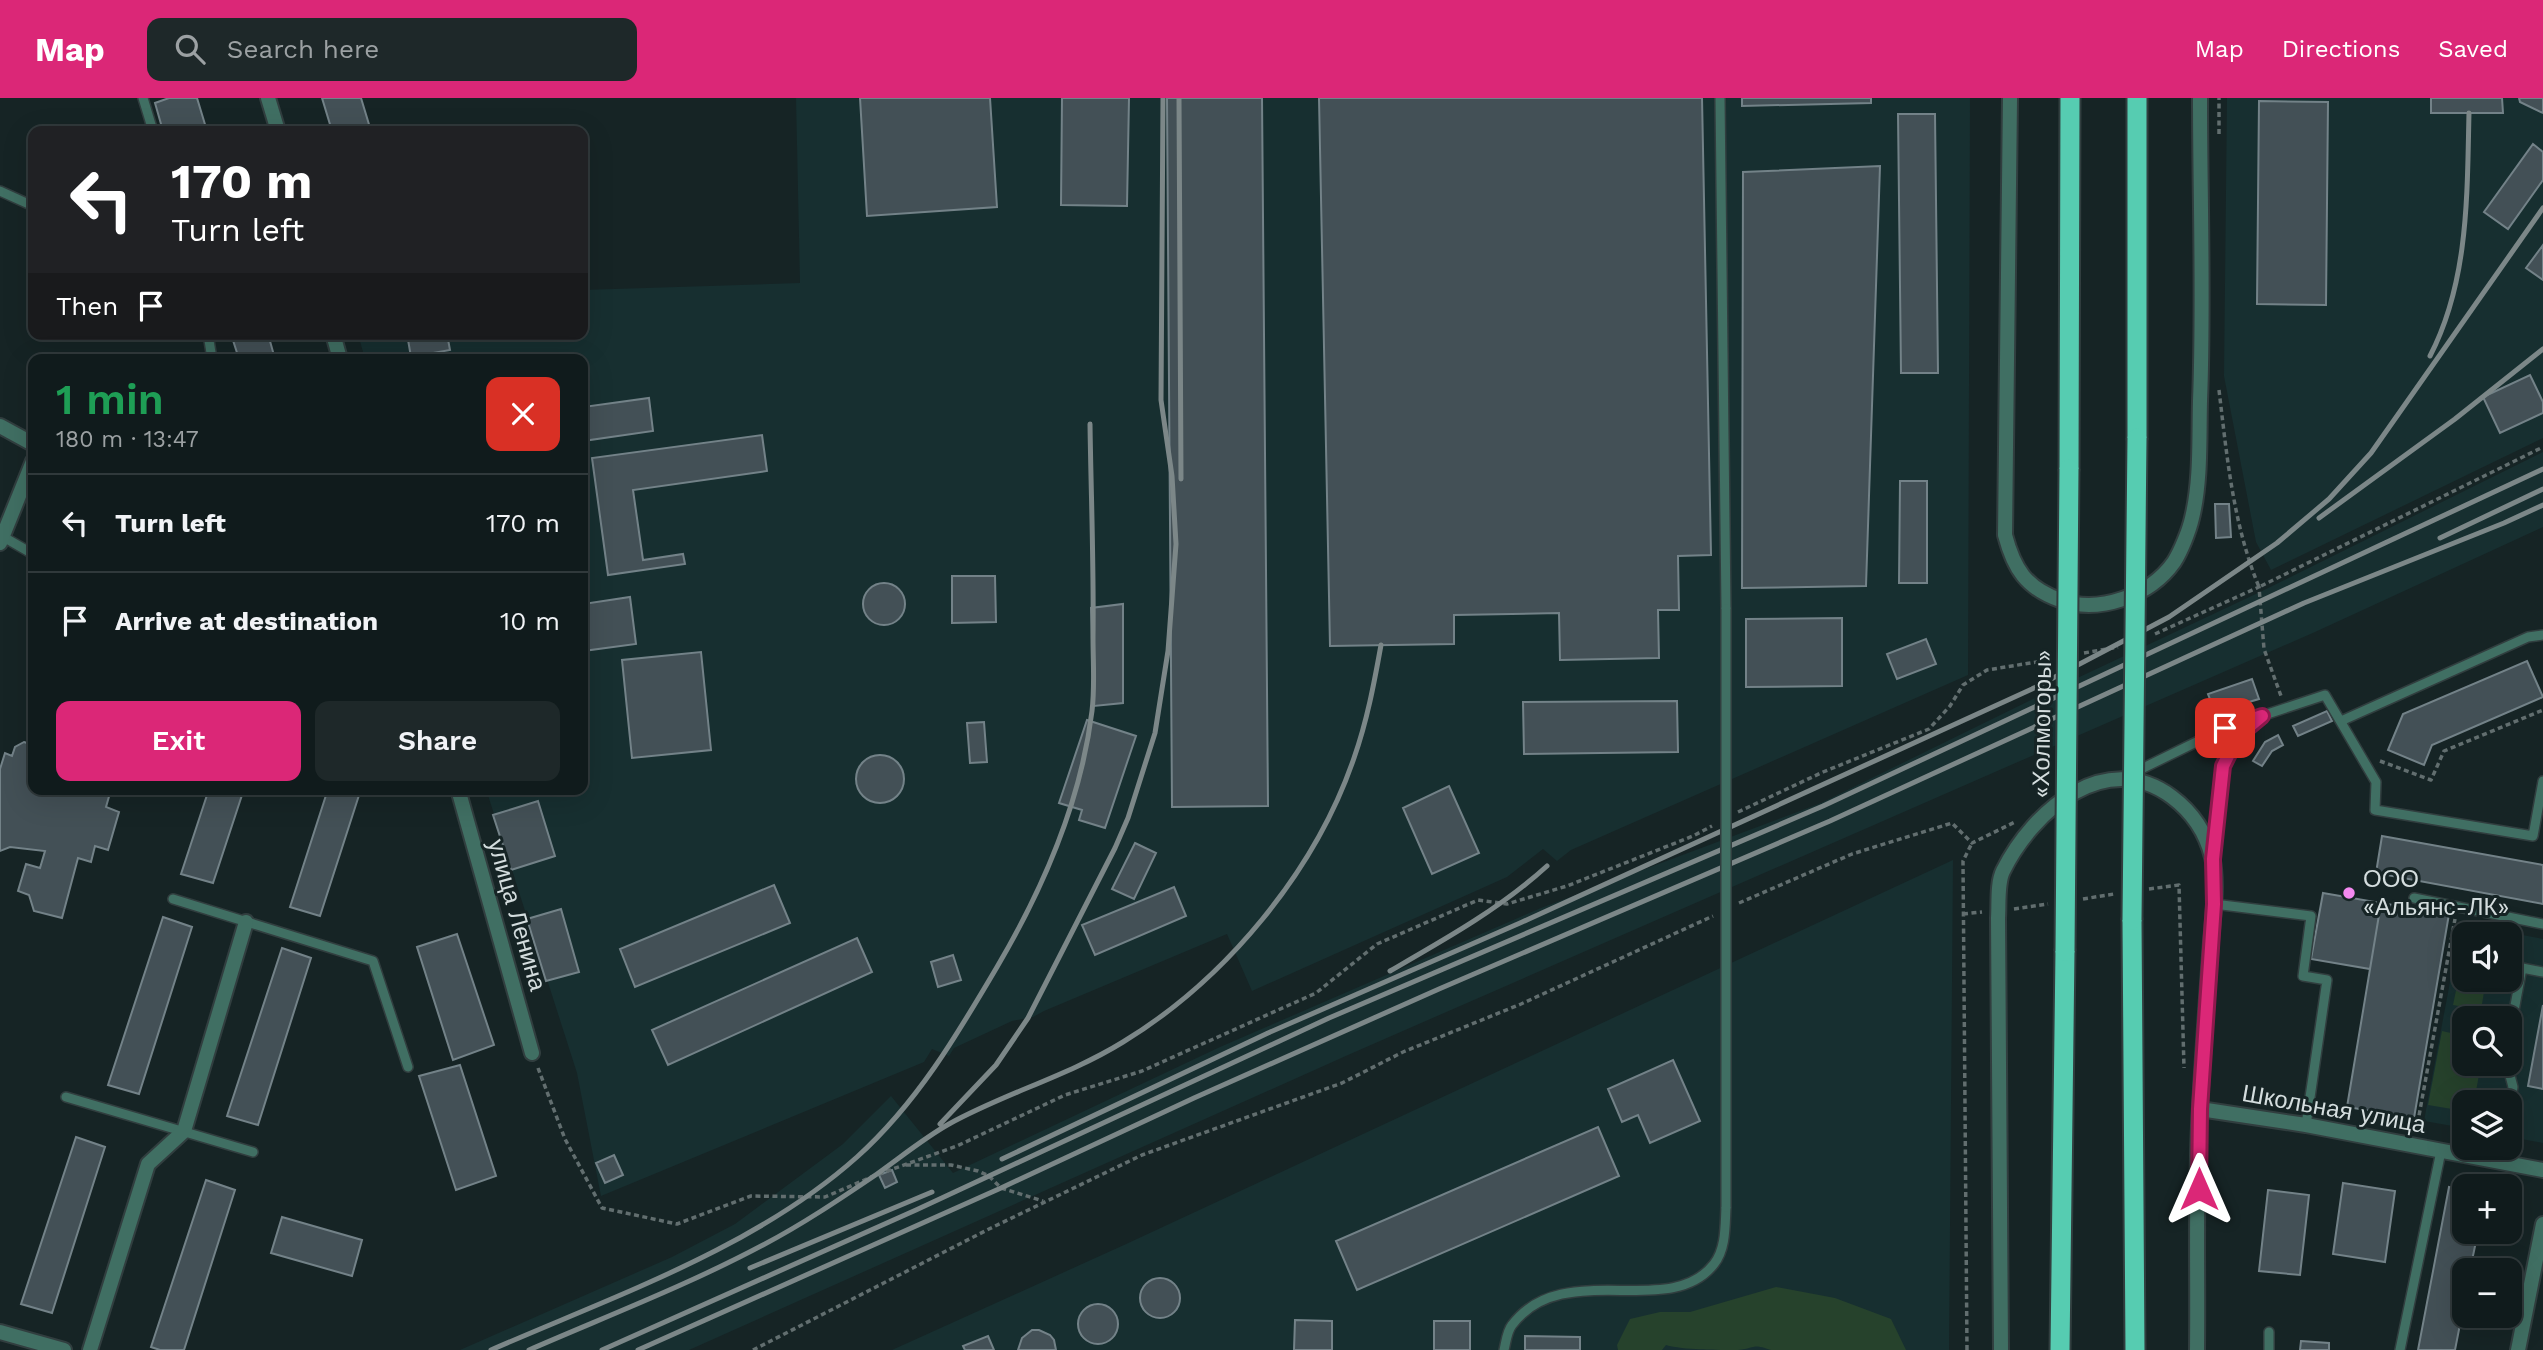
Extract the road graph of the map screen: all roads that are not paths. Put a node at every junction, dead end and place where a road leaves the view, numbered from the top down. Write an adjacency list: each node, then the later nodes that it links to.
1 (142, 98): 8 (lane)
2 (268, 98): 9 (street)
3 (1720, 98): 47 (lane, bridge)
4 (2010, 98): 7 (street)
5 (2070, 98): 49 (highway, «Холмогоры», bridge)
6 (2137, 98): 50 (highway, bridge)
7 (2200, 98)
8 (151, 126)
9 (276, 126)
10 (0, 191): 11 (lane)
11 (28, 204)
12 (0, 426): 13 (street)
13 (28, 441)
14 (28, 473): 15 (street)
15 (1, 538): 16 (lane)
16 (28, 552)
17 (2543, 635): 19 (lane)
18 (2262, 716): 19 (lane); 20 (lane); 23 (lane)
19 (2341, 721): 21 (lane)
20 (2124, 778): 23 (street); 48 (street)
21 (2543, 781)
22 (460, 795): 31 (street, улица Ленина)
23 (2213, 859): 26 (street)
24 (2414, 898): 28 (lane)
25 (173, 899): 27 (lane)
26 (2214, 904): 34 (street); 35 (lane)
27 (246, 922): 32 (lane); 36 (street)
28 (2543, 924)
29 (2543, 972): 30 (lane)
30 (2515, 1006)
31 (532, 1053)
32 (408, 1067)
33 (66, 1097): 36 (lane)
34 (2200, 1109): 35 (street, Школьная улица); 51 (street)
35 (2306, 1125): 37 (street, Школьная улица)
36 (184, 1131): 38 (lane); 46 (street)
37 (2441, 1151): 39 (street, Школьная улица); 53 (lane)
38 (253, 1152)
39 (2452, 1152)
40 (2514, 1160): 41 (street, Школьная улица)
41 (2543, 1170)
42 (2543, 1224): 54 (street)
43 (0, 1332): 45 (street)
44 (2269, 1332): 52 (lane)
45 (64, 1350)
46 (90, 1350)
47 (1504, 1350)
48 (2001, 1350)
49 (2060, 1350)
50 (2135, 1350)
51 (2197, 1350)
52 (2269, 1350)
53 (2400, 1350)
54 (2518, 1350)

